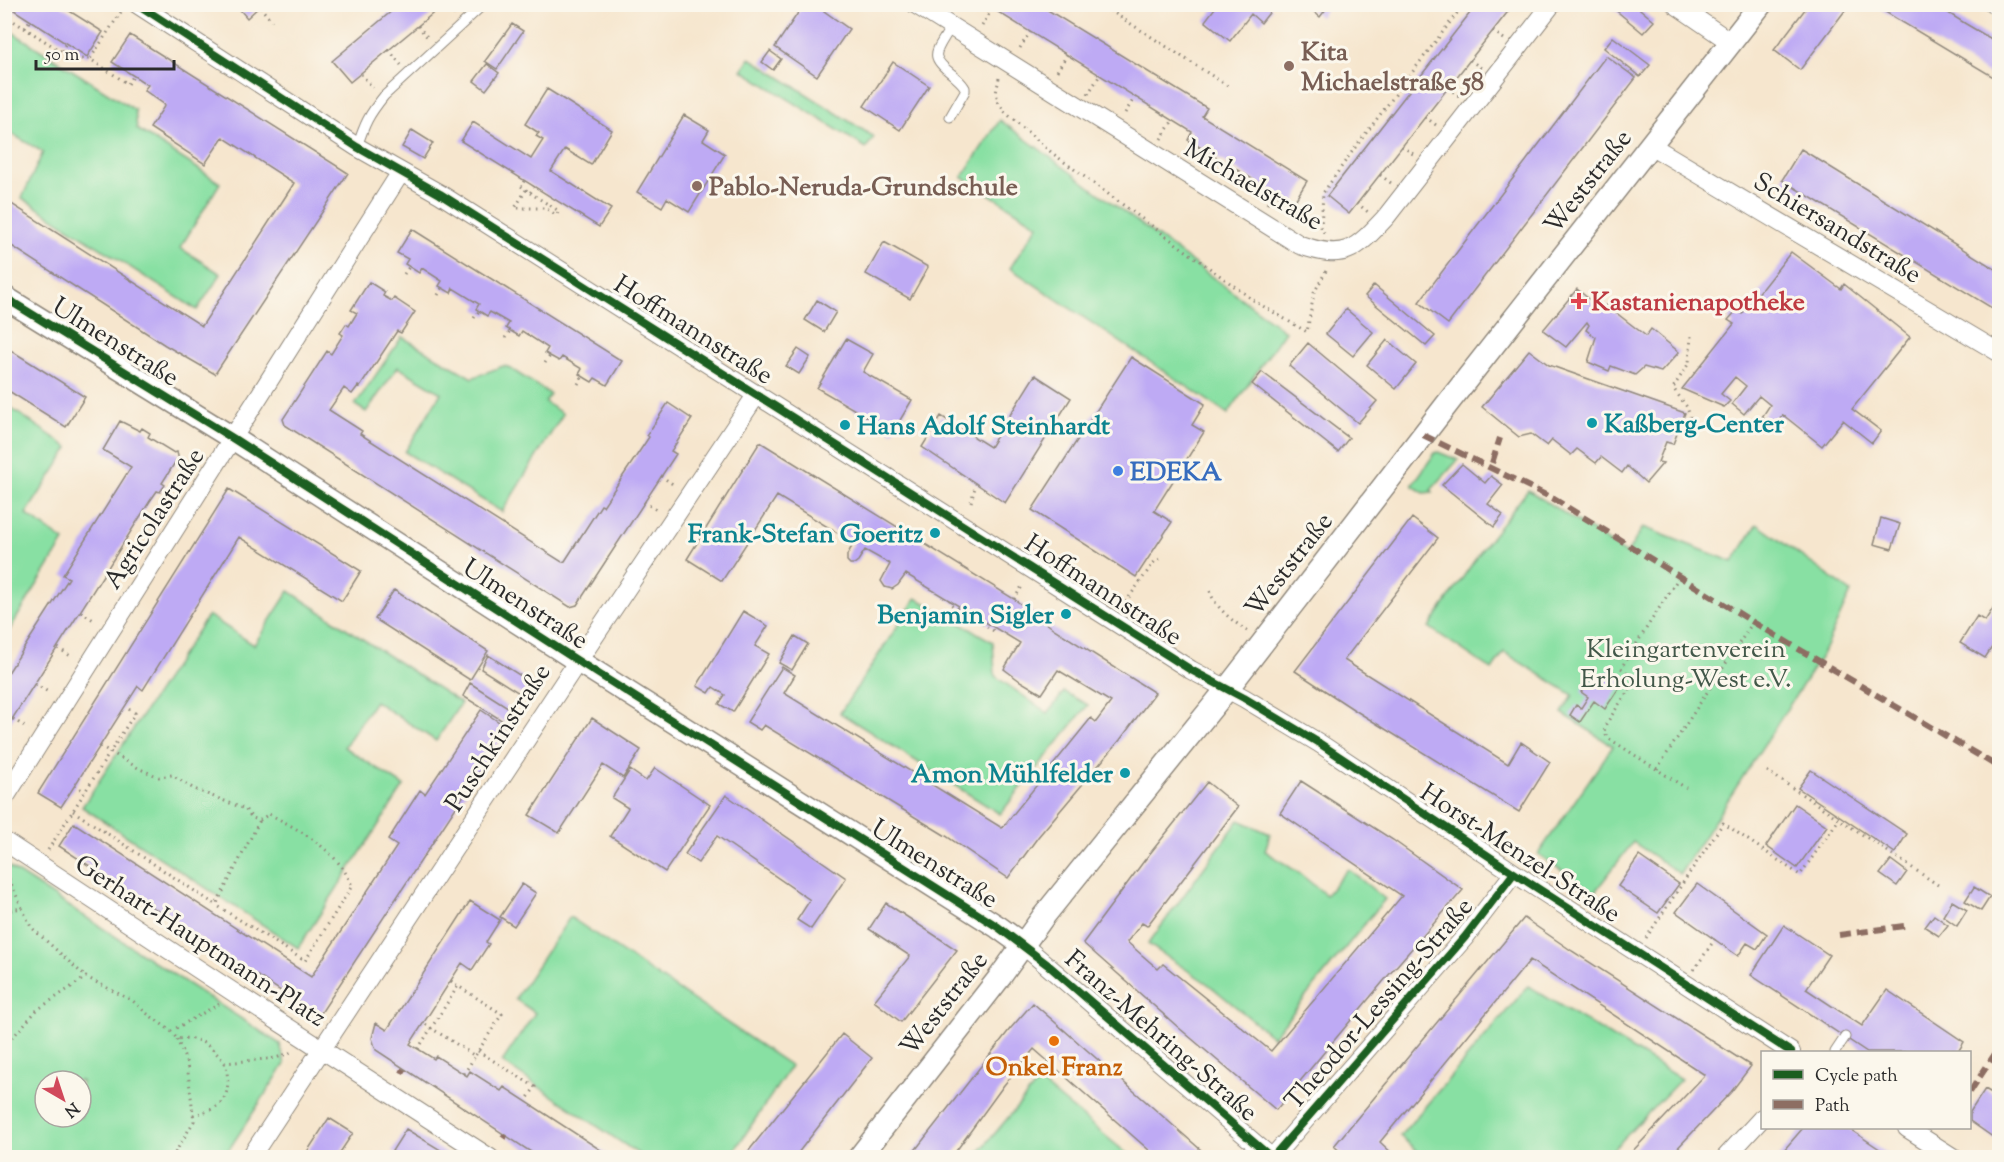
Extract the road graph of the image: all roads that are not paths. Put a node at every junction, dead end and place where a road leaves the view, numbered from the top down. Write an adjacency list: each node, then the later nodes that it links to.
1 (484, 4): 13 (lane)
2 (1552, 4): 9 (street, Michaelstraße)
3 (1676, 4): 10 (street)
4 (1761, 4): 10 (street, Weststraße)
5 (1994, 4): 8 (street)
6 (130, 8): 13 (street, Hoffmannstraße)
7 (923, 8): 9 (street, Michaelstraße)
8 (2000, 8)
9 (950, 28): 11 (lane)
10 (1731, 43): 12 (street, Weststraße)
11 (950, 117)
12 (1650, 146): 16 (street, Schiersandstraße); 20 (street, Weststraße)
13 (357, 147): 14 (street, Hoffmannstraße)
14 (401, 172): 17 (street, Hoffmannstraße); 18 (street, Agricolastraße)
15 (4, 297): 18 (street, Ulmenstraße)
16 (2000, 353)
17 (757, 394): 19 (street, Puschkinstraße); 20 (street, Hoffmannstraße)
18 (234, 439): 19 (street, Ulmenstraße); 21 (street, Agricolastraße)
19 (578, 662): 24 (street, Ulmenstraße); 26 (street, Puschkinstraße)
20 (1227, 689): 23 (street, Horst-Menzel-Straße); 24 (street, Weststraße)
21 (4, 799)
22 (4, 841): 26 (street, Gerhart-Hauptmann-Platz)
23 (1514, 873): 27 (street, Horst-Menzel-Straße); 34 (street, Theodor-Lessing-Straße)
24 (1023, 945): 33 (street, Weststraße); 34 (street, Franz-Mehring-Straße)
25 (1845, 1037): 28 (lane)
26 (321, 1049): 31 (street, Gerhart-Hauptmann-Platz); 32 (street)
27 (1788, 1051)
28 (1836, 1051)
29 (1761, 1119): 35 (street)
30 (1909, 1129): 36 (street)
31 (250, 1158)
32 (490, 1158)
33 (860, 1158)
34 (1272, 1158)
35 (1725, 1158)
36 (1954, 1158)

